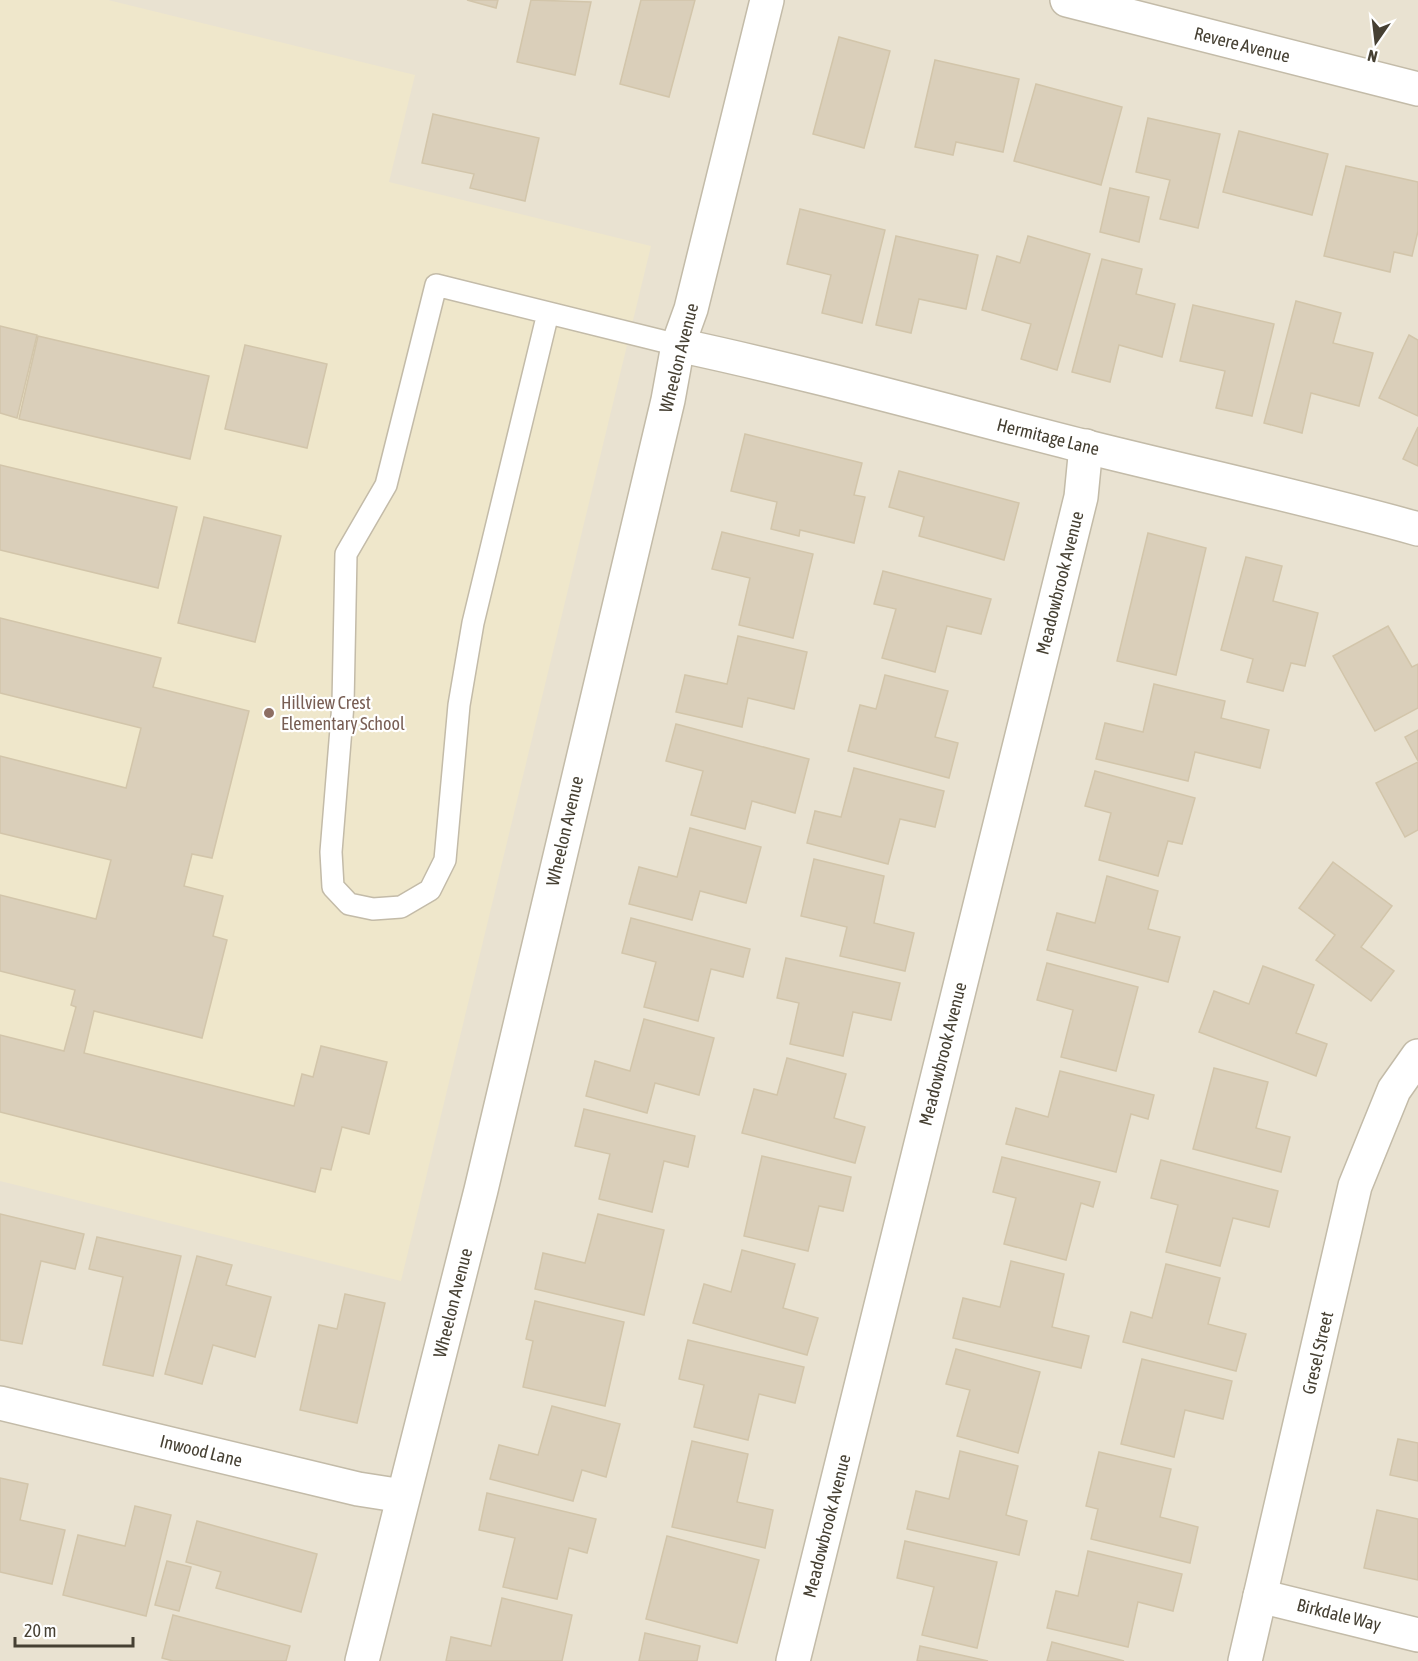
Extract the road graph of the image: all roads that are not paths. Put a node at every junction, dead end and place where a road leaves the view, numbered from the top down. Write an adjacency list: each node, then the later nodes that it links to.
1 (767, 0): 5 (street, Wheelon Avenue)
2 (1067, 0): 3 (street, Revere Avenue)
3 (1418, 89)
4 (548, 313): 4 (lane); 5 (lane)
5 (678, 345): 6 (street, Hermitage Lane); 10 (street, Wheelon Avenue)
6 (1086, 446): 7 (street, Hermitage Lane); 14 (street, Meadowbrook Avenue)
7 (1418, 529)
8 (1418, 1056): 11 (street, Gresel Street)
9 (0, 1402): 10 (street, Inwood Lane)
10 (403, 1496): 13 (street, Wheelon Avenue)
11 (1260, 1596): 12 (street, Birkdale Way); 15 (street, Gresel Street)
12 (1418, 1635)
13 (362, 1661)
14 (793, 1661)
15 (1245, 1661)

